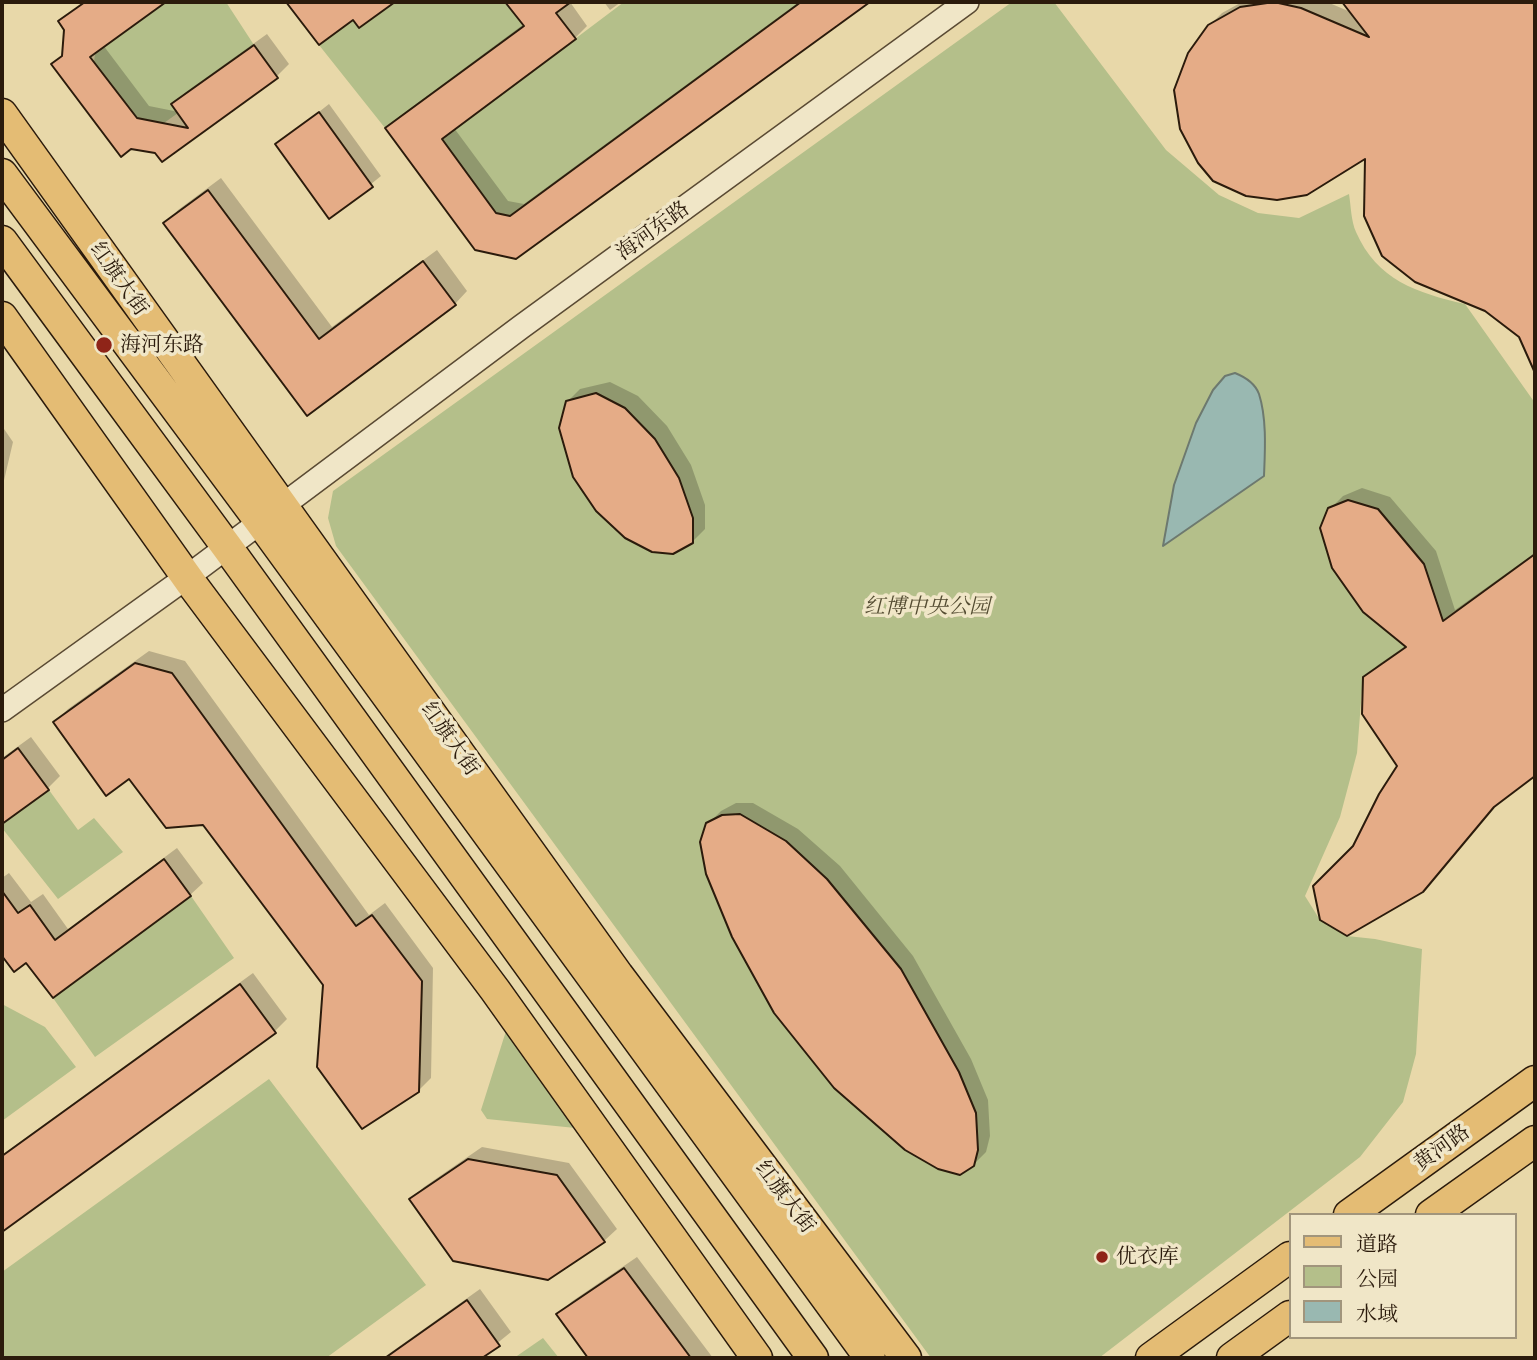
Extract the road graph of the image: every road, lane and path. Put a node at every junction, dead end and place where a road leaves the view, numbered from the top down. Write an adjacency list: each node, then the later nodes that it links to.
1 (967, 2): 6 (street, 海河东路)
2 (2, 114): 6 (main road, 红旗大街)
3 (2, 174): 6 (main road, 红旗大街)
4 (2, 242): 7 (main road)
5 (2, 317): 8 (main road)
6 (271, 514): 7 (street, 海河东路); 18 (main road, 红旗大街); 19 (main road, 红旗大街)
7 (227, 547): 8 (street, 海河东路); 17 (main road)
8 (187, 577): 9 (street, 海河东路); 16 (main road)
9 (2, 710)
10 (1535, 1081): 12 (main road, 黄河路)
11 (1535, 1140): 13 (main road)
12 (1352, 1213)
13 (1434, 1213)
14 (1288, 1258): 20 (main road)
15 (1288, 1317): 21 (main road)
16 (757, 1358)
17 (813, 1358)
18 (870, 1358)
19 (906, 1358)
20 (1151, 1358)
21 (1232, 1358)

